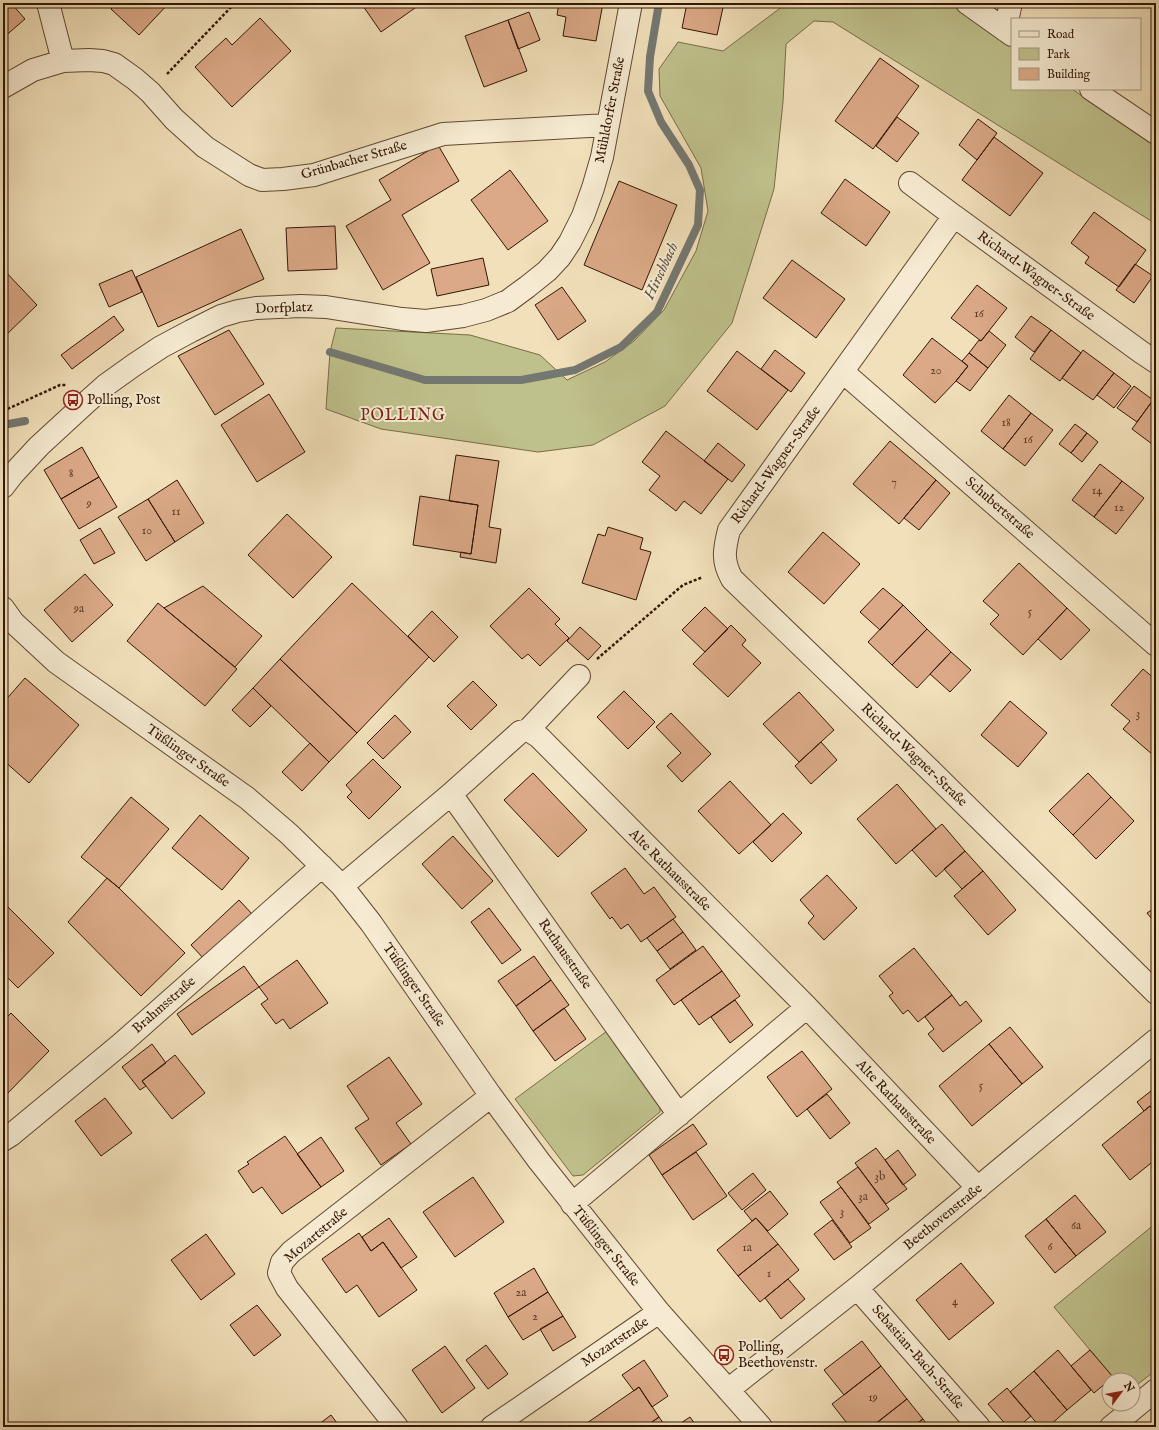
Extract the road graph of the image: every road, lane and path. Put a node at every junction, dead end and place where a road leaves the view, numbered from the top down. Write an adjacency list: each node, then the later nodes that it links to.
1 (48, 3): 7 (street)
2 (235, 3): 10 (path)
3 (631, 3): 11 (street, Mühldorfer Straße)
4 (967, 3): 6 (street)
5 (1011, 3): 6 (street)
6 (1008, 33)
7 (63, 61): 8 (street, Grünbacher Straße); 10 (street, Grünbacher Straße)
8 (3, 87)
9 (1092, 90): 12 (street)
10 (150, 92): 11 (street, Grünbacher Straße)
11 (607, 124): 14 (street, Mühldorfer Straße)
12 (1156, 133)
13 (910, 183): 15 (street)
14 (583, 216): 20 (street, Dorfplatz)
15 (954, 216): 16 (street, Richard-Wagner-Straße); 17 (street, Richard-Wagner-Straße)
16 (1156, 362)
17 (843, 372): 21 (street, Richard-Wagner-Straße); 23 (street, Schubertstraße)
18 (68, 385): 19 (path)
19 (3, 411)
20 (3, 487)
21 (726, 567): 24 (path); 29 (street, Richard-Wagner-Straße)
22 (3, 608): 27 (street, Tüßlinger Straße)
23 (1156, 644)
24 (579, 676): 25 (street)
25 (528, 730): 26 (street); 30 (street, Alte Rathausstraße)
26 (451, 794): 28 (street); 33 (street, Rathausstraße)
27 (322, 866): 28 (street, Tüßlinger Straße); 34 (street, Brahmsstraße)
28 (342, 886): 32 (street, Tüßlinger Straße)
29 (1156, 993)
30 (806, 1007): 33 (street); 35 (street, Alte Rathausstraße)
31 (1156, 1040): 35 (street, Beethovenstraße)
32 (491, 1096): 36 (street, Tüßlinger Straße); 41 (street, Mozartstraße)
33 (679, 1115): 36 (street)
34 (3, 1140)
35 (978, 1188): 37 (street, Beethovenstraße)
36 (572, 1204): 38 (street, Tüßlinger Straße)
37 (857, 1288): 39 (street, Beethovenstraße); 44 (street, Sebastian-Bach-Straße)
38 (659, 1312): 39 (street, Tüßlinger Straße); 42 (street, Mozartstraße)
39 (728, 1390): 43 (street, Tüßlinger Straße)
40 (1156, 1390): 45 (street)
41 (397, 1427)
42 (492, 1427)
43 (761, 1427)
44 (979, 1427)
45 (1111, 1427)

